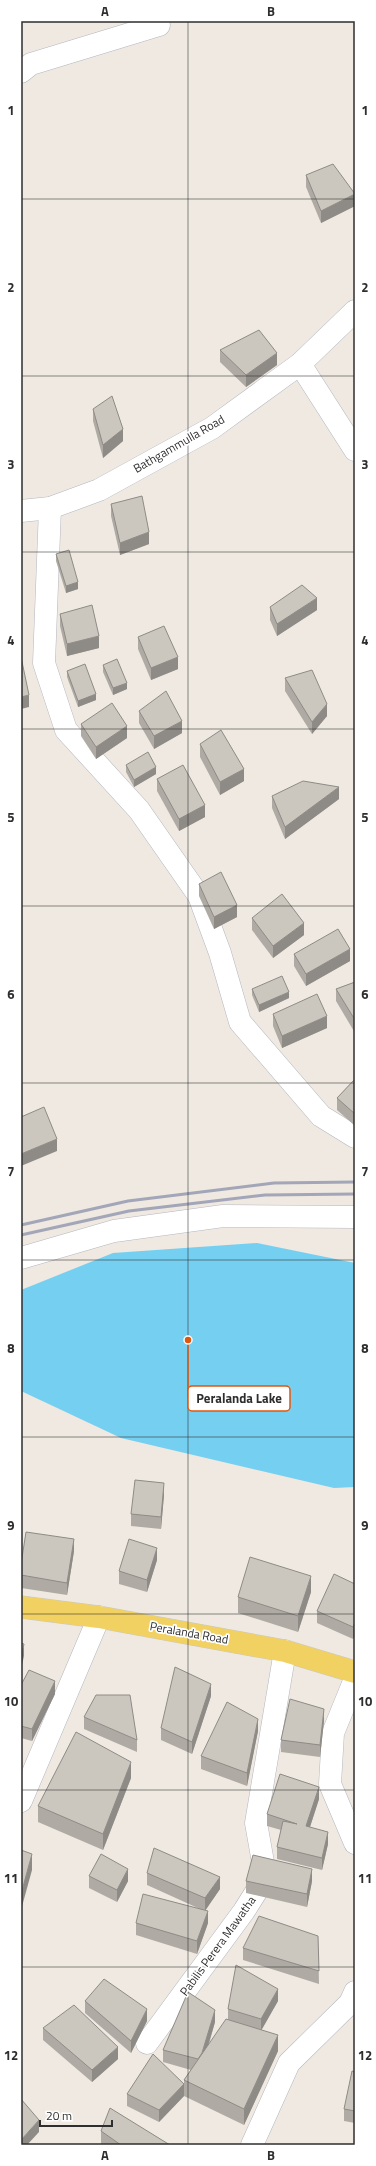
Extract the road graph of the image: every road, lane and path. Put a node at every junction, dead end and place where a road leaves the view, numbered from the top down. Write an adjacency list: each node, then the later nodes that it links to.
1 (159, 25): 2 (street)
2 (21, 72)
3 (355, 311): 4 (street, Bathgammulla Road)
4 (300, 364): 5 (street); 6 (street, Bathgammulla Road)
5 (355, 450)
6 (50, 508): 7 (street, Bathgammulla Road); 8 (street)
7 (21, 511)
8 (355, 1137)
9 (355, 1217): 10 (street)
10 (21, 1258)
11 (21, 1607): 12 (main road, Peralanda Road)
12 (99, 1616): 13 (main road, Peralanda Road); 16 (street)
13 (285, 1650): 14 (main road, Peralanda Road); 19 (street, Pabilis Perera Mawatha)
14 (355, 1672)
15 (355, 1679): 17 (street)
16 (21, 1801)
17 (355, 1843)
18 (355, 1992): 20 (street)
19 (147, 2043)
20 (252, 2145)

